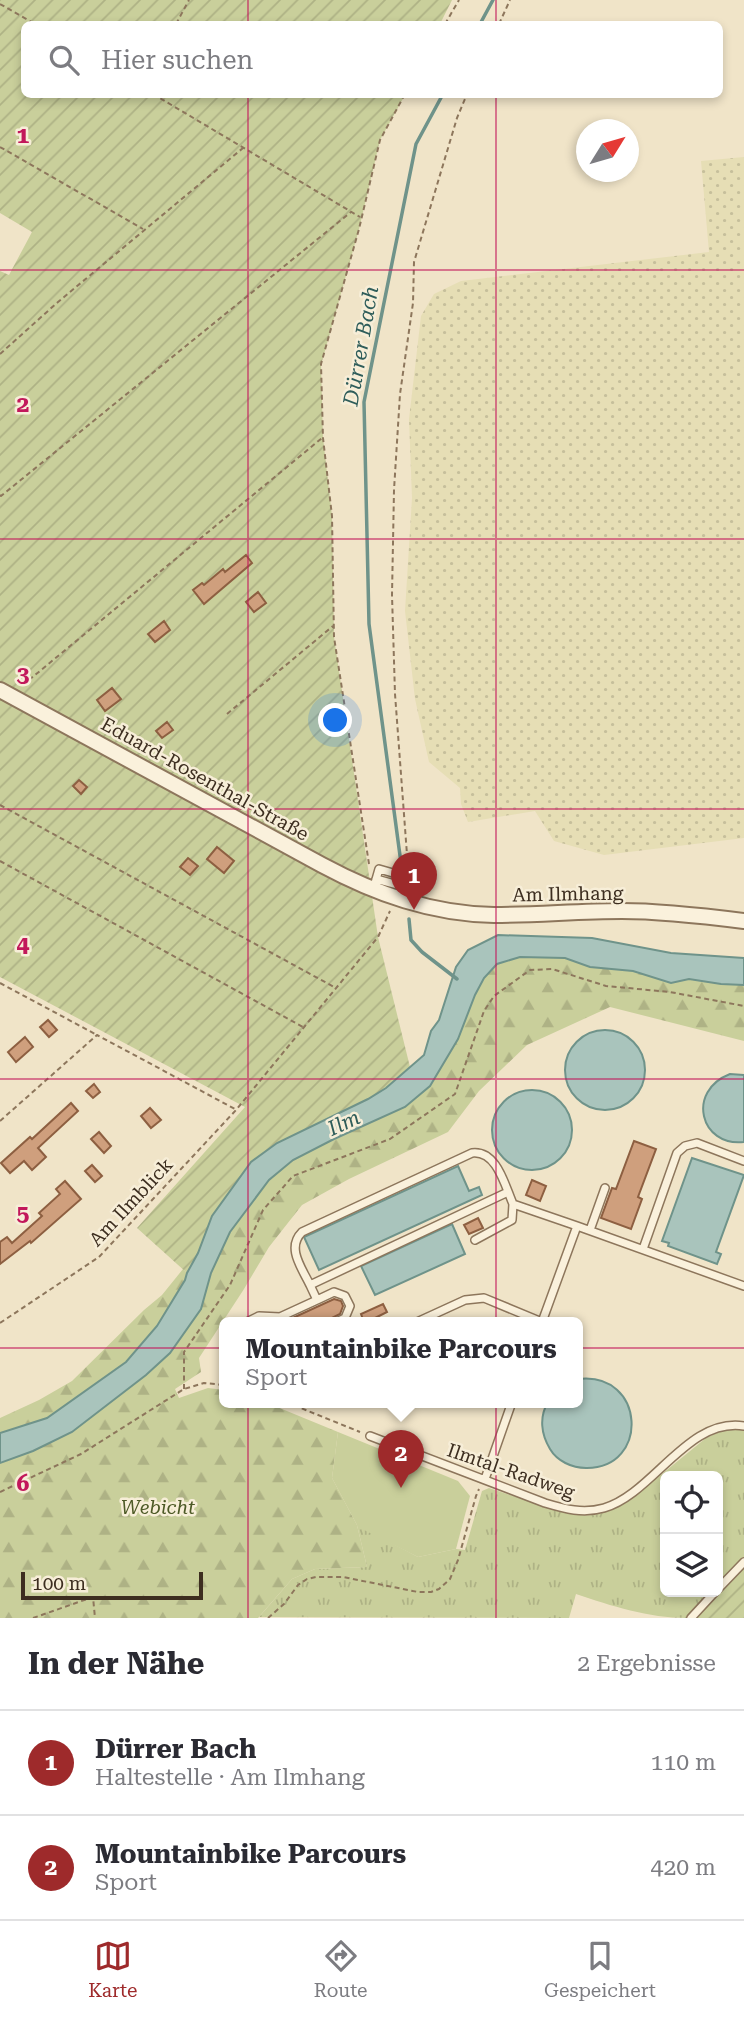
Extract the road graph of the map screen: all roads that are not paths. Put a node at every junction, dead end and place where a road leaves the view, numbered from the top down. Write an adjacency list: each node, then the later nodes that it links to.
1 (0, 690): 2 (street, Eduard-Rosenthal-Straße)
2 (394, 897): 3 (street, Am Ilmhang)
3 (744, 921)
4 (744, 1161): 11 (lane)
5 (605, 1188): 9 (lane)
6 (508, 1192): 7 (lane); 12 (lane); 12 (lane)
7 (513, 1204): 8 (lane); 10 (lane)
8 (577, 1226): 9 (lane); 21 (lane)
9 (590, 1230): 11 (lane)
10 (475, 1240)
11 (643, 1249): 13 (lane)
12 (310, 1285): 14 (lane)
13 (744, 1286)
14 (317, 1300): 16 (lane); 18 (lane)
15 (257, 1317): 17 (lane)
16 (279, 1317)
17 (279, 1317)
18 (345, 1317)
19 (428, 1317): 20 (lane)
20 (530, 1317)
21 (544, 1317)
22 (510, 1408): 25 (lane)
23 (744, 1426): 25 (lane, Ilmtal-Radweg)
24 (370, 1436): 25 (lane, Ilmtal-Radweg)
25 (485, 1479)
26 (744, 1562): 27 (lane)
27 (723, 1583)
28 (710, 1597): 29 (lane)
29 (691, 1618)

